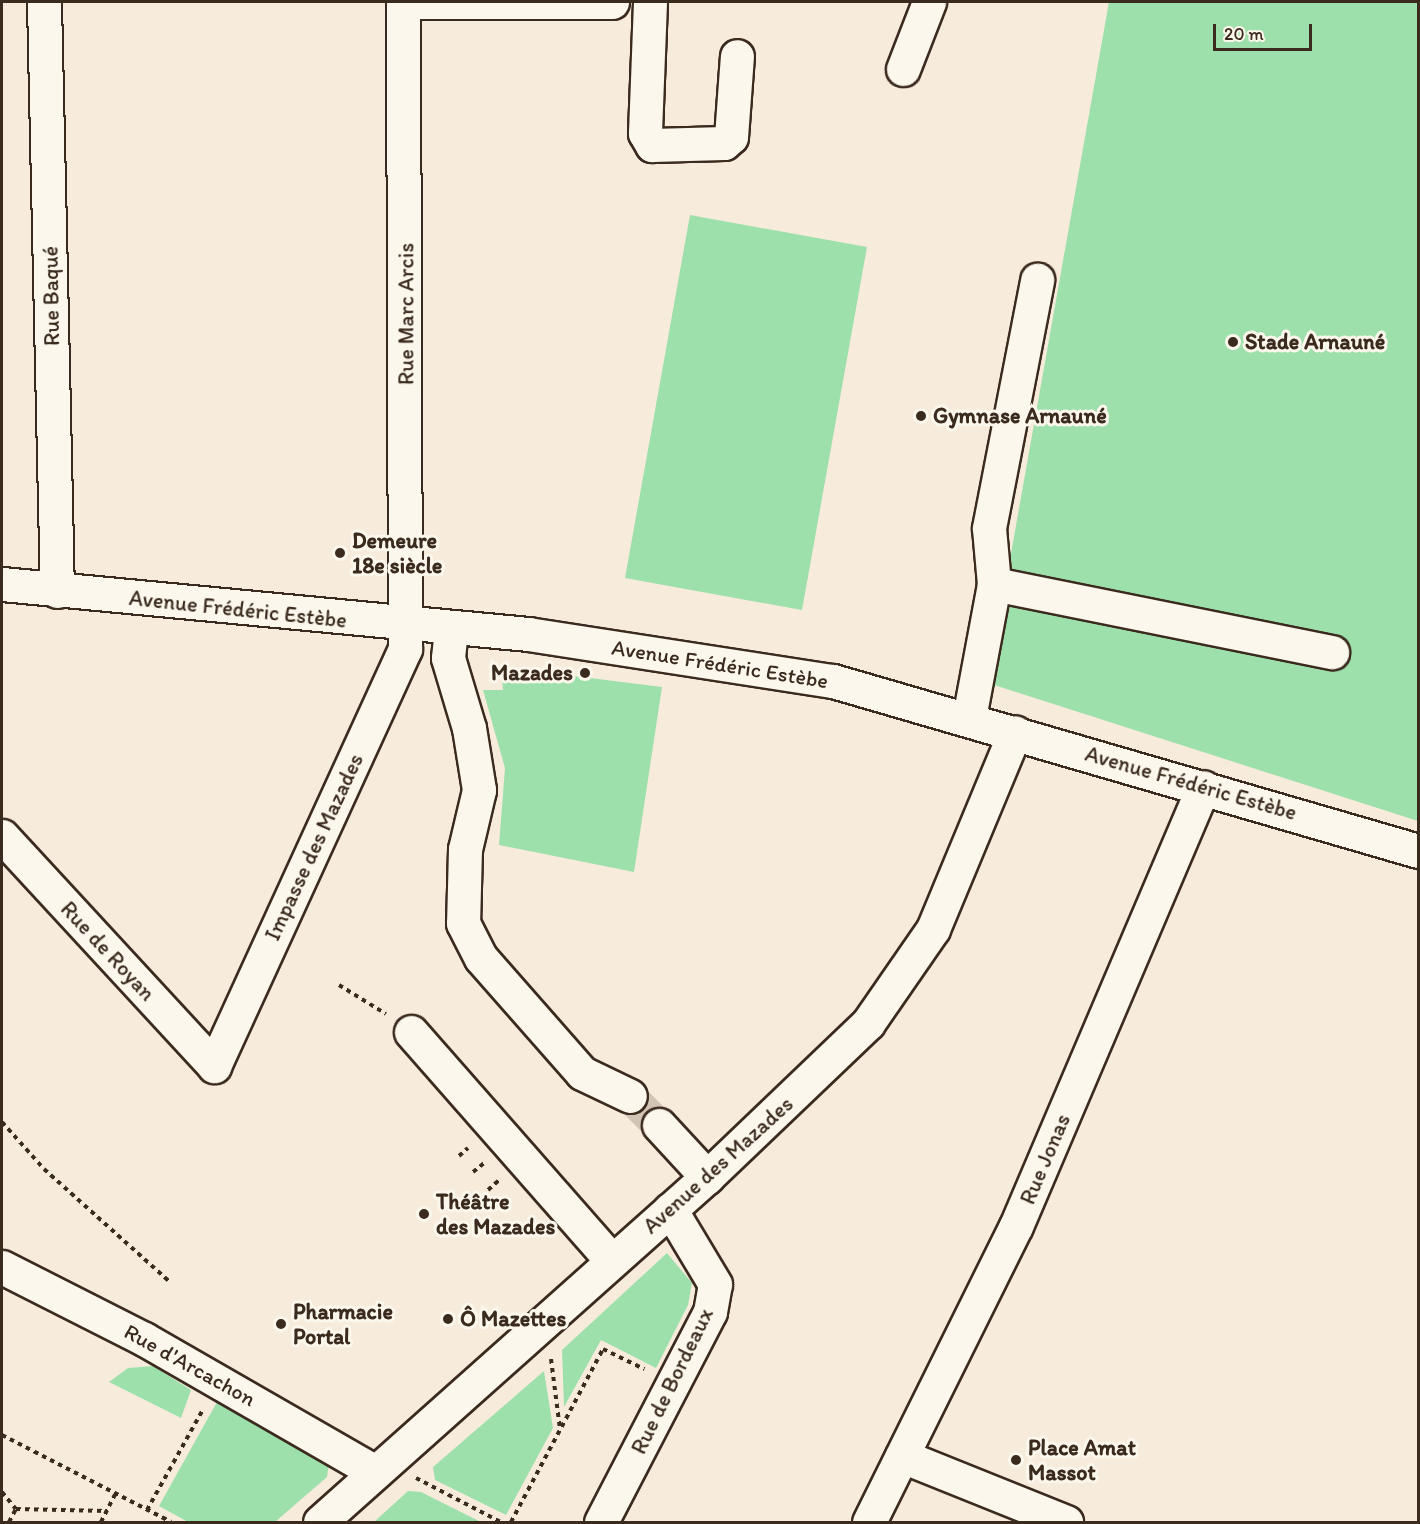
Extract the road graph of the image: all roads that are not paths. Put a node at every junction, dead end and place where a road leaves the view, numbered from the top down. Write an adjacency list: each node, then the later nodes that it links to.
1 (44, 2): 11 (street, Rue Baqué)
2 (403, 2): 3 (street); 12 (street, Rue Marc Arcis)
3 (612, 2)
4 (650, 2): 6 (street)
5 (928, 2): 7 (street)
6 (737, 56)
7 (903, 69)
8 (1036, 280): 10 (street)
9 (2, 584): 11 (street, Avenue Frédéric Estèbe)
10 (994, 584): 14 (street); 15 (street)
11 (57, 591): 12 (street, Avenue Frédéric Estèbe)
12 (408, 626): 13 (street, Avenue Frédéric Estèbe); 21 (street, Impasse des Mazades)
13 (451, 629): 15 (street, Avenue Frédéric Estèbe); 22 (street)
14 (1332, 652)
15 (969, 718): 16 (street, Avenue Frédéric Estèbe)
16 (1015, 732): 17 (street, Avenue Frédéric Estèbe); 24 (street, Avenue des Mazades)
17 (1203, 787): 19 (street, Avenue Frédéric Estèbe); 28 (street, Rue Jonas)
18 (2, 836): 21 (street, Rue de Royan)
19 (1419, 851)
20 (402, 1025): 26 (street)
21 (214, 1066)
22 (630, 1096)
23 (659, 1125): 24 (street)
24 (707, 1177): 25 (street, Avenue des Mazades)
25 (670, 1209): 26 (street, Avenue des Mazades); 31 (street, Rue de Bordeaux)
26 (611, 1260): 29 (street, Avenue des Mazades)
27 (2, 1267): 29 (street, Rue d'Arcachon)
28 (902, 1456): 32 (street, Rue Jonas); 33 (street)
29 (375, 1471): 30 (street, Avenue des Mazades)
30 (320, 1522)
31 (601, 1522)
32 (869, 1522)
33 (1066, 1522)

